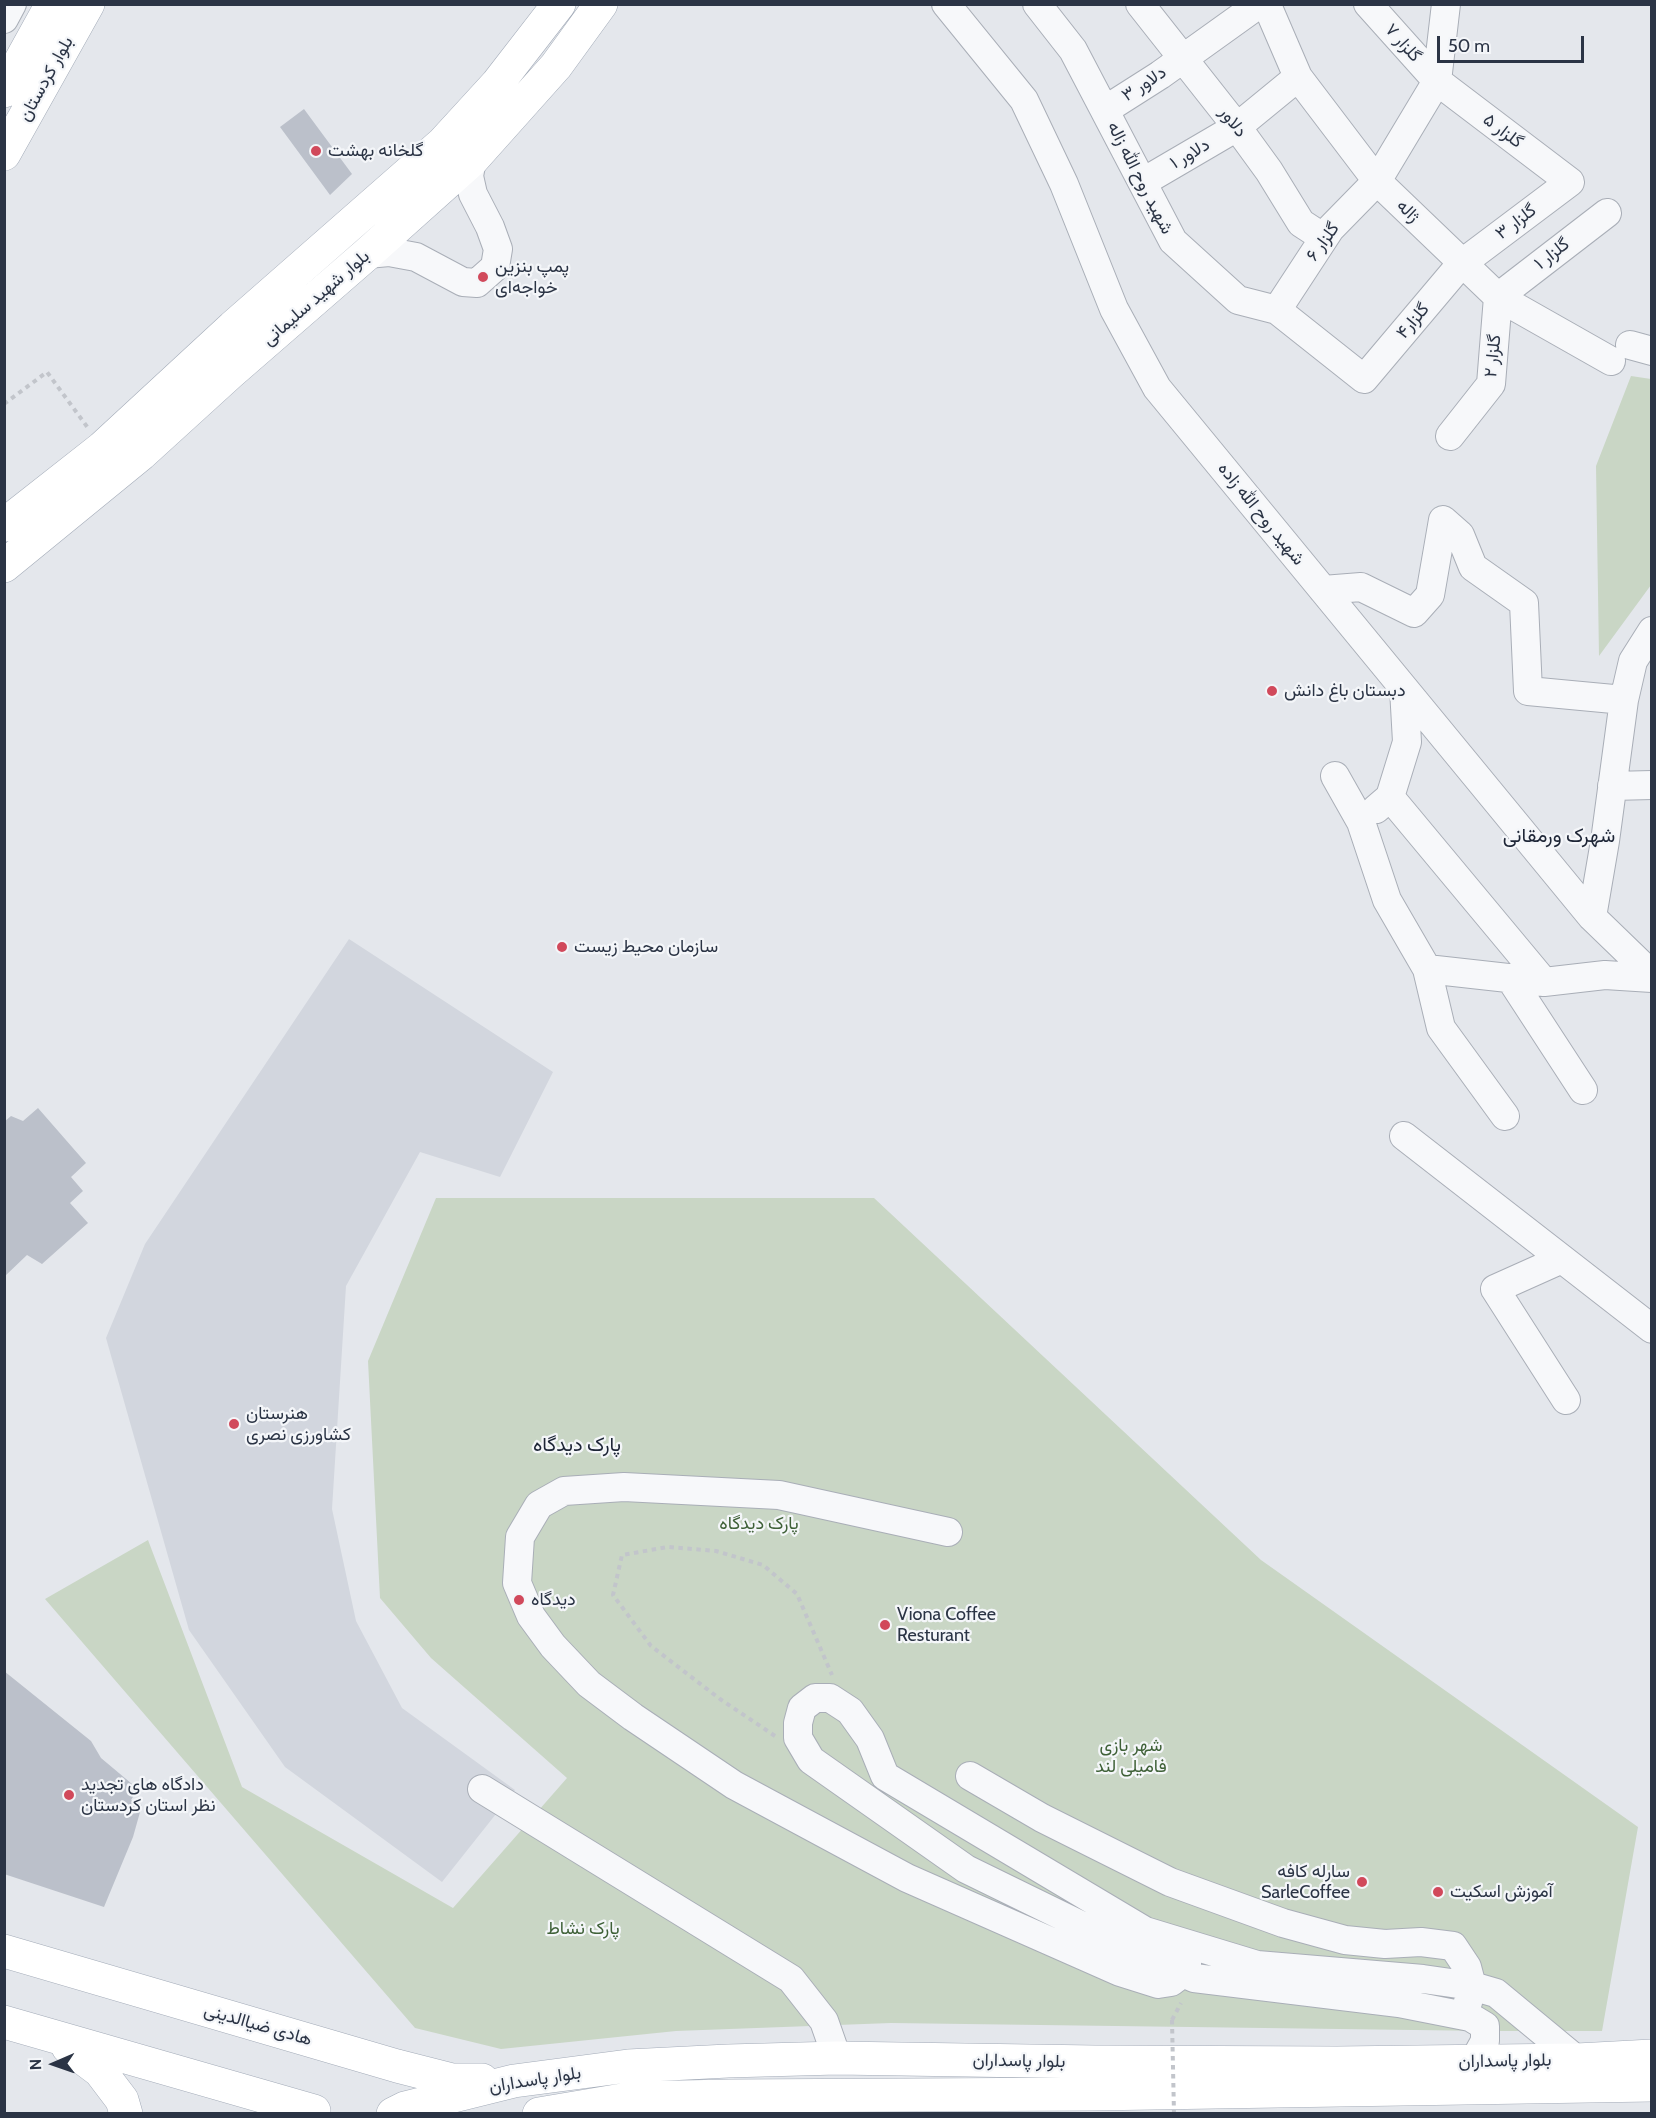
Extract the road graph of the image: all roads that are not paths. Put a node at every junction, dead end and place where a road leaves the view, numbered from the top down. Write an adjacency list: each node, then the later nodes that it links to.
1 (12, 4): 13 (street)
2 (52, 4): 17 (main road, بلوار کردستان)
3 (88, 4): 20 (main road, بلوار کردستان)
4 (559, 4): 32 (main road, بلوار شهید سلیمانی)
5 (601, 4): 21 (main road, بلوار شهید سلیمانی)
6 (946, 4): 37 (street, شهید روح الله زاده)
7 (1037, 4): 18 (street, شهید روح الله زاله)
8 (1140, 4): 14 (street, دلاور)
9 (1259, 4): 14 (street, دلاور ۳)
10 (1265, 4): 15 (street, ژاله)
11 (1368, 4): 16 (street, گلزار ۷)
12 (1446, 4): 16 (street)
13 (4, 19)
14 (1183, 57): 18 (street, دلاور ۳); 19 (street, دلاور)
15 (1298, 76): 19 (street, دلاور ۱); 22 (street, ژاله)
16 (1437, 81): 22 (street, گلزار ۶); 24 (street, گلزار ۵)
17 (4, 91)
18 (1105, 110): 23 (street, شهید روح الله زاله)
19 (1237, 127): 23 (street, دلاور ۱); 26 (street, دلاور)
20 (4, 154)
21 (472, 160): 27 (main road, بلوار شهید سلیمانی); 27 (street)
22 (1377, 181): 26 (street, گلزار ۶); 28 (street, ژاله)
23 (1143, 182): 30 (street, شهید روح الله زاله)
24 (1570, 182): 28 (street, گلزار ۳)
25 (1607, 213): 29 (street, گلزار ۱)
26 (1324, 238): 30 (street, گلزار ۶)
27 (367, 254): 32 (main road, بلوار شهید سلیمانی)
28 (1462, 263): 29 (street, ژاله); 33 (street, گلزار۴)
29 (1498, 297): 31 (street, ژاله); 34 (street, گلزار ۲)
30 (1276, 310): 33 (street, شهید روح الله زاله)
31 (1631, 352)
32 (220, 361): 35 (main road, بلوار شهید سلیمانی); 36 (main road, بلوار شهید سلیمانی)
33 (1364, 379)
34 (1450, 436)
35 (4, 525)
36 (4, 566)
37 (1323, 590): 39 (street, شهید روح الله زاده); 40 (street)
38 (1652, 631): 40 (street)
39 (1404, 689): 44 (street); 46 (street, شهید روح الله زاده)
40 (1624, 700): 43 (street)
41 (1335, 776): 45 (street)
42 (1652, 785): 43 (street)
43 (1612, 786): 46 (street)
44 (1390, 797): 45 (street); 50 (street)
45 (1361, 822): 47 (street)
46 (1592, 916): 48 (street, شهید روح الله زاده)
47 (1427, 969): 49 (street); 52 (street)
48 (1652, 976): 50 (street)
49 (1510, 978): 50 (street); 51 (street)
50 (1544, 982)
51 (1583, 1090)
52 (1505, 1116)
53 (1404, 1136): 54 (street)
54 (1562, 1259): 55 (street); 56 (street)
55 (1652, 1329)
56 (1566, 1400)
57 (948, 1532): 62 (street)
58 (970, 1776): 63 (street)
59 (482, 1789): 68 (street)
60 (1196, 1946): 62 (street); 62 (street); 63 (street)
61 (4, 1951): 71 (main road, هادی ضیاالدینی)
62 (1183, 1973): 64 (street)
63 (1472, 1986): 64 (street); 69 (street)
64 (1464, 2016): 70 (street)
65 (4, 2022): 66 (main road)
66 (55, 2036): 74 (main road); 75 (main road)
67 (1652, 2056): 69 (main road, بلوار پاسداران)
68 (837, 2058): 70 (main road, بلوار پاسداران); 71 (main road, بلوار پاسداران)
69 (1577, 2060): 70 (main road, بلوار پاسداران)
70 (1474, 2061)
71 (514, 2081): 76 (main road, بلوار پاسداران)
72 (1652, 2085): 73 (main road, بلوار پاسداران)
73 (1092, 2094): 77 (main road, بلوار پاسداران); 78 (main road)
74 (314, 2111)
75 (126, 2114)
76 (393, 2114)
77 (539, 2114)
78 (987, 2114)

